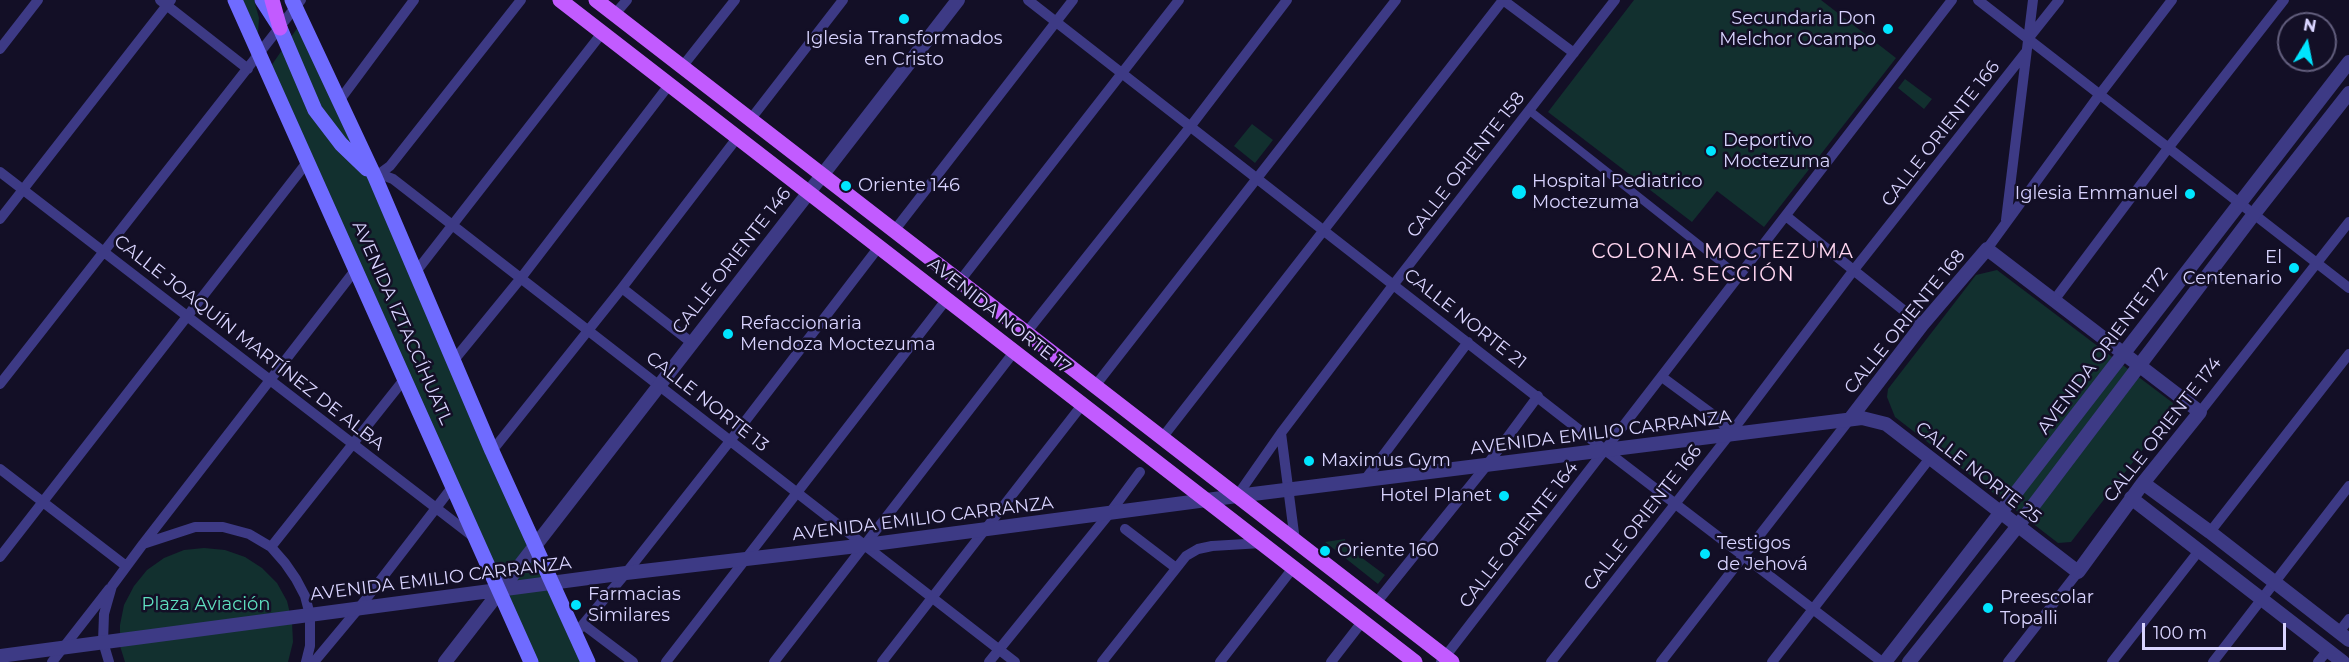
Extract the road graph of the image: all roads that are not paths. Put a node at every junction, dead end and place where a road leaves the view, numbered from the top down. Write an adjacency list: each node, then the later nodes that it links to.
1 (38, 0): 33 (street)
2 (235, 0): 34 (main road, AVENIDA IZTACCÍHUATL)
3 (262, 0): 30 (main road)
4 (272, 0): 30 (main road)
5 (414, 0): 44 (street)
6 (521, 0): 53 (street)
7 (560, 0): 31 (main road, AVENIDA NORTE 17)
8 (596, 0): 28 (main road, AVENIDA NORTE 17)
9 (627, 0): 28 (street)
10 (735, 0): 38 (street)
11 (843, 0): 46 (street)
12 (958, 0): 52 (street, CALLE ORIENTE 146)
13 (1028, 0): 29 (street, CALLE NORTE 21)
14 (1073, 0): 29 (street)
15 (1179, 0): 40 (street)
16 (1287, 0): 47 (street)
17 (1396, 0): 54 (street)
18 (1503, 0): 35 (street); 65 (street)
19 (1615, 0): 35 (street, CALLE ORIENTE 158)
20 (1952, 0): 59 (street, CALLE ORIENTE 164)
21 (1978, 0): 32 (street)
22 (2032, 0): 32 (street)
23 (2059, 0): 32 (street)
24 (2172, 0): 43 (street, CALLE ORIENTE 168)
25 (2284, 0): 49 (street)
26 (166, 2): 39 (street); 55 (street)
27 (296, 3): 30 (street); 44 (main road, AVENIDA IZTACCÍHUATL)
28 (615, 15): 38 (main road, AVENIDA NORTE 17)
29 (1056, 22): 40 (street, CALLE NORTE 21); 64 (street)
30 (280, 28): 34 (street); 53 (main road)
31 (602, 33): 41 (main road, AVENIDA NORTE 17); 63 (street)
32 (2028, 39): 36 (street); 43 (street)
33 (0, 49)
34 (260, 53): 39 (street); 50 (main road, AVENIDA IZTACCÍHUATL)
35 (1574, 53): 45 (street, CALLE ORIENTE 158)
36 (2025, 53): 62 (street); 71 (street, CALLE ORIENTE 166)
37 (2349, 62): 57 (street, AVENIDA ORIENTE 172)
38 (682, 66): 46 (main road, AVENIDA NORTE 17)
39 (248, 69): 68 (street)
40 (1122, 74): 47 (street, CALLE NORTE 21); 75 (street)
41 (669, 85): 48 (main road, AVENIDA NORTE 17); 74 (street)
42 (2349, 93): 58 (street, AVENIDA ORIENTE 172)
43 (2100, 94): 49 (street); 62 (street, CALLE ORIENTE 168)
44 (339, 101): 53 (main road, AVENIDA IZTACCÍHUATL)
45 (1530, 111): 73 (street); 76 (street, CALLE ORIENTE 158)
46 (750, 120): 52 (main road, AVENIDA NORTE 17)
47 (1190, 127): 54 (street, CALLE NORTE 21); 84 (street)
48 (737, 138): 56 (main road, AVENIDA NORTE 17); 77 (street)
49 (2169, 147): 57 (street); 79 (street)
50 (308, 161): 70 (main road, AVENIDA IZTACCÍHUATL); 81 (street)
51 (0, 172): 55 (street, CALLE JOAQUÍN MARTÍNEZ DE ALBA)
52 (822, 175): 56 (street, CALLE ORIENTE 146); 64 (main road, AVENIDA NORTE 17)
53 (375, 177): 63 (street, CALLE NORTE 13); 72 (main road, AVENIDA IZTACCÍHUATL)
54 (1258, 179): 65 (street, CALLE NORTE 21); 97 (street)
55 (23, 190): 60 (street); 68 (street, CALLE JOAQUÍN MARTÍNEZ DE ALBA)
56 (808, 192): 66 (main road, AVENIDA NORTE 17); 86 (street, CALLE ORIENTE 146)
57 (2240, 202): 58 (street); 88 (street, AVENIDA ORIENTE 172)
58 (2254, 214): 69 (street); 91 (street, AVENIDA ORIENTE 172)
59 (1786, 216): 71 (street); 73 (street, CALLE ORIENTE 164)
60 (0, 219)
61 (2349, 222): 69 (street, CALLE ORIENTE 174)
62 (2005, 223): 67 (street, CALLE ORIENTE 168)
63 (453, 226): 72 (street); 74 (street, CALLE NORTE 13)
64 (894, 231): 75 (main road, AVENIDA NORTE 17)
65 (1324, 231): 76 (street, CALLE NORTE 21); 104 (street)
66 (878, 248): 80 (main road, AVENIDA NORTE 17); 105 (street)
67 (1987, 249): 79 (street); 82 (street, CALLE ORIENTE 168)
68 (103, 251): 81 (street, CALLE JOAQUÍN MARTÍNEZ DE ALBA); 95 (street)
69 (2318, 263): 78 (street); 100 (street, CALLE ORIENTE 174)
70 (356, 269): 92 (main road, AVENIDA IZTACCÍHUATL); 94 (street)
71 (1853, 271): 82 (street); 103 (street, CALLE ORIENTE 166)
72 (415, 273): 90 (main road, AVENIDA IZTACCÍHUATL)
73 (1740, 277): 93 (street, CALLE ORIENTE 164)
74 (521, 278): 83 (street, CALLE NORTE 13); 90 (street)
75 (959, 282): 84 (main road, AVENIDA NORTE 17)
76 (1394, 284): 85 (street, CALLE NORTE 21); 102 (street, CALLE ORIENTE 158)
77 (622, 288): 83 (street); 86 (street)
78 (2349, 288)
79 (2055, 299): 88 (street)
80 (946, 300): 87 (main road, AVENIDA NORTE 17); 118 (street)
81 (186, 315): 94 (street, CALLE JOAQUÍN MARTÍNEZ DE ALBA); 122 (street)
82 (1922, 326): 101 (street, CALLE ORIENTE 168)
83 (588, 330): 96 (street, CALLE NORTE 13); 108 (street)
84 (1026, 333): 97 (main road, AVENIDA NORTE 17)
85 (1468, 342): 98 (street, CALLE NORTE 21); 113 (street)
86 (692, 343): 96 (street, CALLE ORIENTE 146)
87 (1014, 352): 99 (main road, AVENIDA NORTE 17); 136 (street)
88 (2125, 352): 91 (street); 126 (street, AVENIDA ORIENTE 172)
89 (2349, 354): 130 (street)
90 (454, 360): 108 (main road, AVENIDA IZTACCÍHUATL)
91 (2139, 364): 100 (street); 127 (street, AVENIDA ORIENTE 172)
92 (405, 377): 106 (street); 115 (main road, AVENIDA IZTACCÍHUATL)
93 (1662, 377): 103 (street); 107 (street, CALLE ORIENTE 164)
94 (269, 380): 106 (street, CALLE JOAQUÍN MARTÍNEZ DE ALBA); 134 (street)
95 (0, 384)
96 (659, 385): 105 (street, CALLE NORTE 13); 135 (street, CALLE ORIENTE 146)
97 (1095, 386): 104 (main road, AVENIDA NORTE 17)
98 (1538, 396): 107 (street, CALLE NORTE 21); 110 (street)
99 (1082, 405): 121 (main road, AVENIDA NORTE 17); 128 (street)
100 (2200, 412): 114 (street, CALLE ORIENTE 174)
101 (1850, 419): 103 (street, AVENIDA EMILIO CARRANZA); 109 (street, CALLE NORTE 25); 139 (street, CALLE ORIENTE 168)
102 (1281, 433): 117 (street); 119 (street, CALLE ORIENTE 158)
103 (1730, 434): 107 (street, AVENIDA EMILIO CARRANZA); 123 (street, CALLE ORIENTE 166)
104 (1162, 438): 119 (main road, AVENIDA NORTE 17)
105 (730, 441): 118 (street, CALLE NORTE 13); 146 (street)
106 (353, 443): 124 (street, CALLE JOAQUÍN MARTÍNEZ DE ALBA); 137 (street)
107 (1605, 450): 110 (street, AVENIDA EMILIO CARRANZA); 123 (street, CALLE NORTE 21); 166 (street, CALLE ORIENTE 164)
108 (492, 451): 135 (main road, AVENIDA IZTACCÍHUATL)
109 (1930, 458): 126 (street, CALLE NORTE 25); 155 (street)
110 (1487, 465): 113 (street, AVENIDA EMILIO CARRANZA); 153 (street)
111 (0, 469): 122 (street)
112 (1140, 472): 125 (street)
113 (1364, 481): 117 (street, AVENIDA EMILIO CARRANZA)
114 (2143, 483): 120 (street, CALLE ORIENTE 174); 130 (street)
115 (453, 486): 124 (street); 131 (main road, AVENIDA IZTACCÍHUATL)
116 (2349, 486): 148 (street)
117 (1289, 490): 119 (street, AVENIDA EMILIO CARRANZA); 132 (street)
118 (796, 492): 136 (street, CALLE NORTE 13); 141 (street)
119 (1237, 496): 121 (street, AVENIDA EMILIO CARRANZA); 132 (main road, AVENIDA NORTE 17)
120 (2131, 498): 138 (street); 145 (street, CALLE ORIENTE 174)
121 (1207, 501): 125 (street, AVENIDA EMILIO CARRANZA); 133 (main road, AVENIDA NORTE 17)
122 (43, 502): 140 (street); 142 (street)
123 (1676, 503): 139 (street, CALLE NORTE 21); 184 (street, CALLE ORIENTE 166)
124 (436, 507): 131 (street, CALLE JOAQUÍN MARTÍNEZ DE ALBA); 154 (street)
125 (1109, 514): 128 (street, AVENIDA EMILIO CARRANZA); 163 (street)
126 (2001, 514): 127 (street, CALLE NORTE 25); 187 (street, AVENIDA ORIENTE 172)
127 (2017, 527): 145 (street, CALLE NORTE 25); 188 (street, AVENIDA ORIENTE 172)
128 (986, 529): 136 (street, AVENIDA EMILIO CARRANZA); 151 (street)
129 (1125, 529): 143 (street)
130 (2210, 532): 148 (street)
131 (478, 541): 150 (main road, AVENIDA IZTACCÍHUATL)
132 (1295, 541): 153 (main road, AVENIDA NORTE 17)
133 (1262, 543): 143 (street); 144 (main road, AVENIDA NORTE 17)
134 (143, 544): 137 (street); 142 (street)
135 (536, 545): 147 (main road, AVENIDA IZTACCÍHUATL); 150 (street, CALLE ORIENTE 146)
136 (866, 545): 141 (street, AVENIDA EMILIO CARRANZA); 151 (street, CALLE NORTE 13); 176 (street)
137 (271, 547): 156 (street)
138 (2198, 552): 152 (street); 190 (street)
139 (1744, 555): 155 (street, CALLE NORTE 21); 185 (street, CALLE ORIENTE 168)
140 (0, 557)
141 (744, 560): 146 (street, AVENIDA EMILIO CARRANZA); 175 (street)
142 (126, 566): 149 (street)
143 (1176, 568): 180 (street)
144 (1293, 568): 158 (main road, AVENIDA NORTE 17); 181 (street)
145 (2078, 572): 189 (street, CALLE ORIENTE 174)
146 (626, 573): 147 (street, AVENIDA EMILIO CARRANZA); 159 (street)
147 (553, 583): 150 (street, AVENIDA EMILIO CARRANZA); 159 (main road, AVENIDA IZTACCÍHUATL)
148 (2274, 583): 152 (street); 160 (street)
149 (112, 586): 161 (street); 162 (street)
150 (499, 591): 154 (street, AVENIDA EMILIO CARRANZA); 171 (street, CALLE ORIENTE 146); 172 (main road, AVENIDA IZTACCÍHUATL)
151 (932, 597): 163 (street, CALLE NORTE 13); 177 (street)
152 (2262, 599): 164 (street); 191 (street)
153 (1376, 603): 166 (main road, AVENIDA NORTE 17)
154 (359, 608): 156 (street, AVENIDA EMILIO CARRANZA); 170 (street)
155 (1813, 609): 186 (street); 187 (street, CALLE NORTE 21)
156 (310, 615): 161 (street, AVENIDA EMILIO CARRANZA); 169 (street)
157 (2349, 619): 160 (street)
158 (1362, 621): 182 (street); 183 (main road, AVENIDA NORTE 17)
159 (580, 630): 173 (main road, AVENIDA IZTACCÍHUATL); 174 (street)
160 (2344, 636)
161 (103, 642): 162 (street, AVENIDA EMILIO CARRANZA); 168 (street)
162 (62, 649): 165 (street, AVENIDA EMILIO CARRANZA); 167 (street)
163 (999, 650): 178 (street); 179 (street, CALLE NORTE 13)
164 (2328, 650): 192 (street); 193 (street)
165 (0, 656)
166 (1446, 660)
167 (52, 662)
168 (109, 662)
169 (306, 662)
170 (314, 662)
171 (445, 662)
172 (531, 662)
173 (588, 662)
174 (633, 662)
175 (666, 662)
176 (774, 662)
177 (882, 662)
178 (989, 662)
179 (1015, 662)
180 (1102, 662)
181 (1220, 662)
182 (1330, 662)
183 (1415, 662)
184 (1551, 662)
185 (1661, 662)
186 (1772, 662)
187 (1884, 662)
188 (1909, 662)
189 (2008, 662)
190 (2112, 662)
191 (2213, 662)
192 (2318, 662)
193 (2343, 662)

